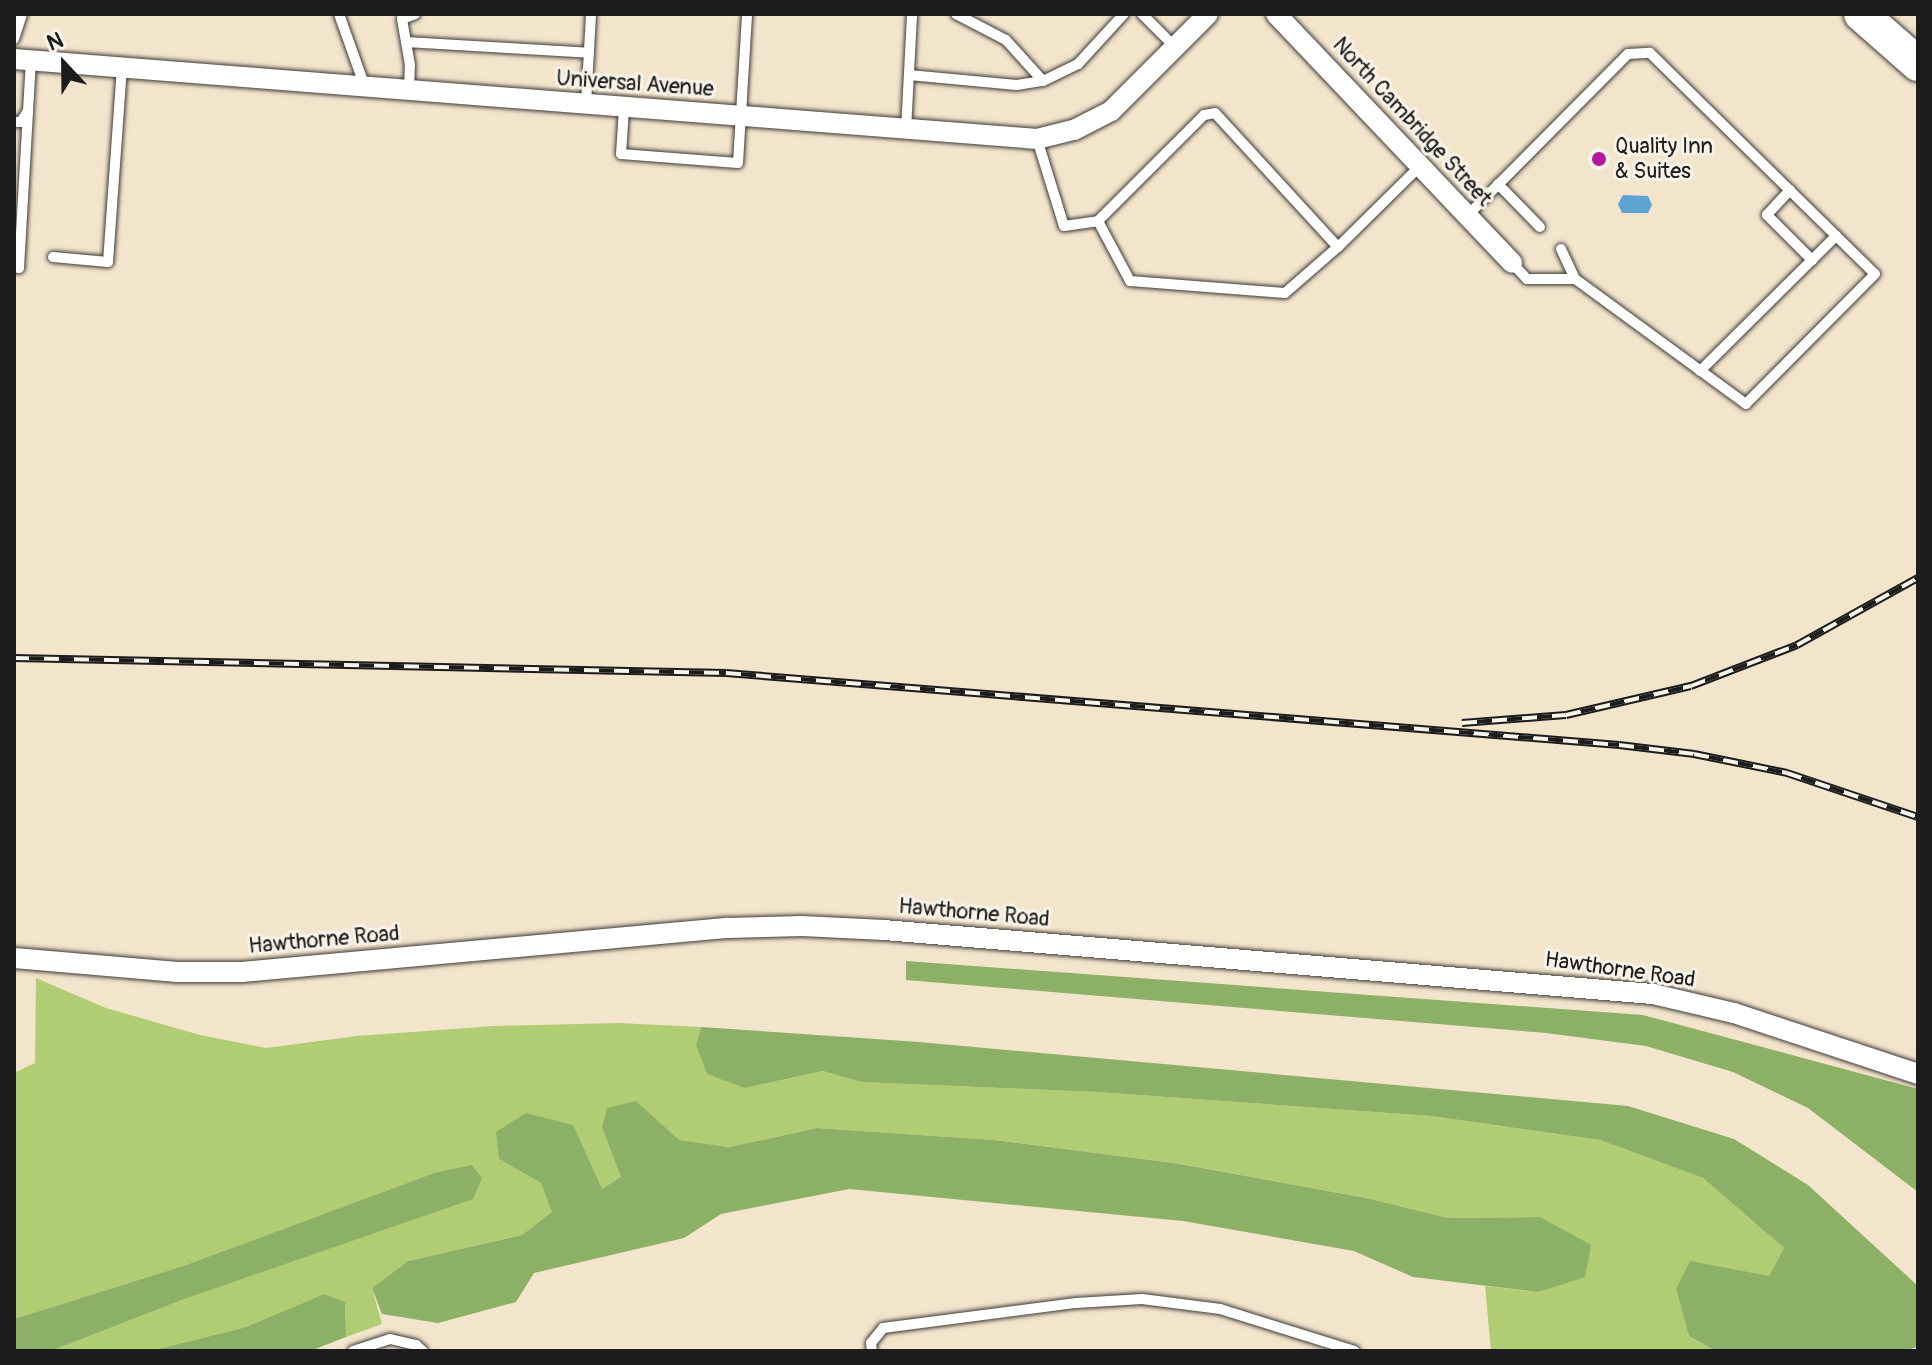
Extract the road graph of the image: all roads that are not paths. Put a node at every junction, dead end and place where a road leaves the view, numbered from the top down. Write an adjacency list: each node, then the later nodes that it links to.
1 (22, 14): 14 (lane)
2 (339, 14): 23 (lane)
3 (415, 14): 13 (lane)
4 (591, 14): 17 (lane)
5 (747, 14): 28 (lane)
6 (912, 14): 21 (lane)
7 (956, 14): 22 (lane)
8 (1124, 14): 22 (lane)
9 (1142, 14): 16 (lane)
10 (1208, 14): 16 (street, Universal Avenue)
11 (1276, 14): 32 (street, North Cambridge Street)
12 (1861, 14): 19 (highway)
13 (401, 16): 15 (lane)
14 (14, 39)
15 (406, 42): 17 (lane); 24 (lane)
16 (1175, 47): 31 (street, Universal Avenue)
17 (589, 53): 25 (lane)
18 (22, 60): 20 (street, Universal Avenue); 27 (lane)
19 (1918, 64)
20 (122, 67): 23 (street, Universal Avenue); 41 (lane)
21 (909, 75): 22 (lane); 30 (lane)
22 (1043, 81)
23 (365, 87): 24 (street, Universal Avenue)
24 (409, 90): 25 (street, Universal Avenue)
25 (586, 104): 26 (street, Universal Avenue)
26 (624, 108): 28 (street, Universal Avenue); 28 (lane)
27 (28, 111): 29 (lane); 44 (lane)
28 (742, 117): 30 (street, Universal Avenue)
29 (14, 122)
30 (906, 130): 31 (street, Universal Avenue)
31 (1037, 139): 36 (lane)
32 (1420, 166): 35 (street, North Cambridge Street); 39 (lane)
33 (1498, 184): 34 (lane); 35 (lane); 37 (lane)
34 (1790, 190): 38 (lane); 42 (lane)
35 (1467, 216): 43 (street, North Cambridge Street)
36 (1098, 221): 39 (lane); 39 (lane)
37 (1540, 227)
38 (1836, 236): 42 (lane); 46 (lane)
39 (1338, 247)
40 (1561, 249): 45 (lane)
41 (53, 257)
42 (1812, 260): 46 (lane)
43 (1512, 263): 45 (lane)
44 (14, 267)
45 (1575, 279): 46 (lane)
46 (1700, 371)
47 (14, 958): 48 (street, Hawthorne Road)
48 (1918, 1074)
49 (353, 1351): 50 (lane)
50 (423, 1351)
51 (872, 1351): 52 (lane)
52 (1355, 1351)

